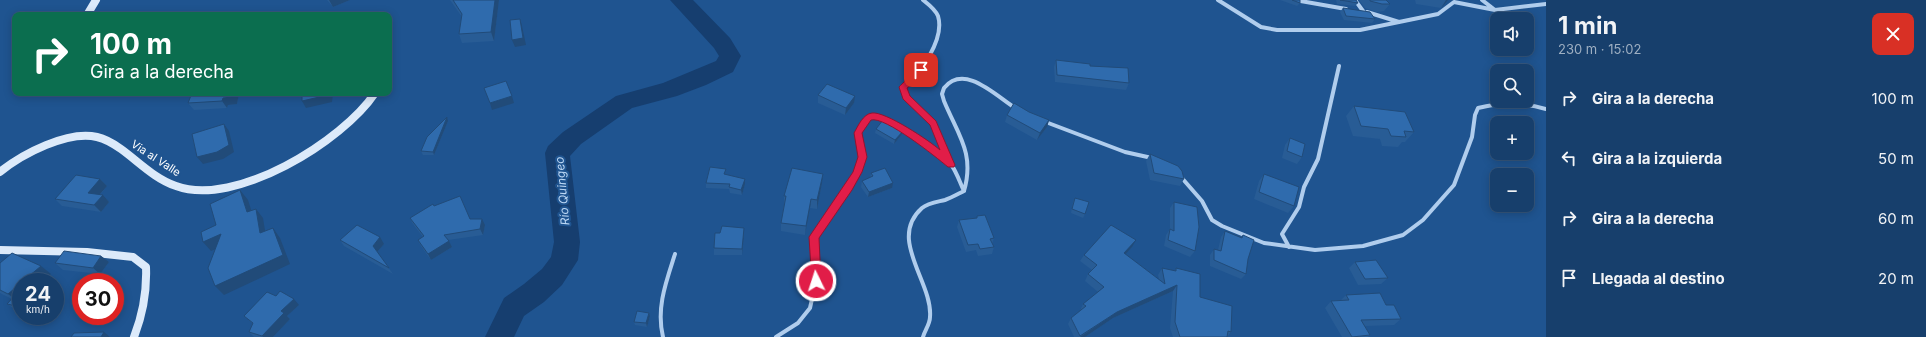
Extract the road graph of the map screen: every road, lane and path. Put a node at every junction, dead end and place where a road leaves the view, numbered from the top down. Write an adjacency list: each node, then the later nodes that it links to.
1 (96, 0): 12 (main road)
2 (923, 0): 20 (street)
3 (1218, 0): 13 (street)
4 (1295, 0): 8 (street)
5 (1355, 0): 11 (street)
6 (1482, 0): 10 (street)
7 (1546, 4): 10 (street)
8 (1350, 10)
9 (1356, 10): 11 (street)
10 (1495, 10): 13 (street)
11 (1363, 11): 13 (street)
12 (89, 12)
13 (1399, 22)
14 (1339, 66): 24 (street)
15 (373, 96): 21 (main road, Via al Valle)
16 (1546, 108): 24 (street)
17 (1020, 111): 23 (street)
18 (1038, 119): 19 (street)
19 (1157, 160)
20 (951, 165): 23 (street); 29 (street)
21 (0, 172)
22 (1179, 175): 24 (street)
23 (964, 191): 30 (street)
24 (1289, 247)
25 (0, 250): 27 (main road)
26 (676, 254): 28 (street)
27 (134, 337)
28 (663, 337)
29 (776, 337)
30 (923, 337)

